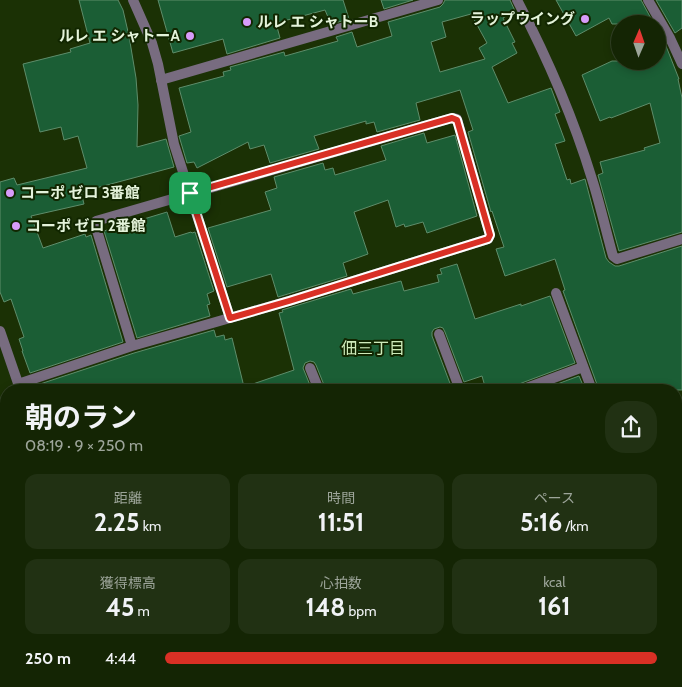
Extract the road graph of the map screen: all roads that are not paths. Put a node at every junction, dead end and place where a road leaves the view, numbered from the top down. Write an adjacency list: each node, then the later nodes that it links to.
1 (133, 0): 6 (street)
2 (438, 0): 6 (street)
3 (517, 0): 8 (street)
4 (648, 0): 5 (street)
5 (682, 64)
6 (161, 80): 7 (street)
7 (190, 193): 10 (street); 10 (street); 13 (street)
8 (682, 239)
9 (556, 293): 14 (street)
10 (230, 318): 13 (street)
11 (0, 331): 16 (street)
12 (439, 334): 19 (street)
13 (132, 346): 17 (street)
14 (583, 367): 20 (street); 21 (street)
15 (310, 368): 18 (street)
16 (18, 384)
17 (27, 384)
18 (317, 384)
19 (458, 384)
20 (537, 384)
21 (590, 384)

